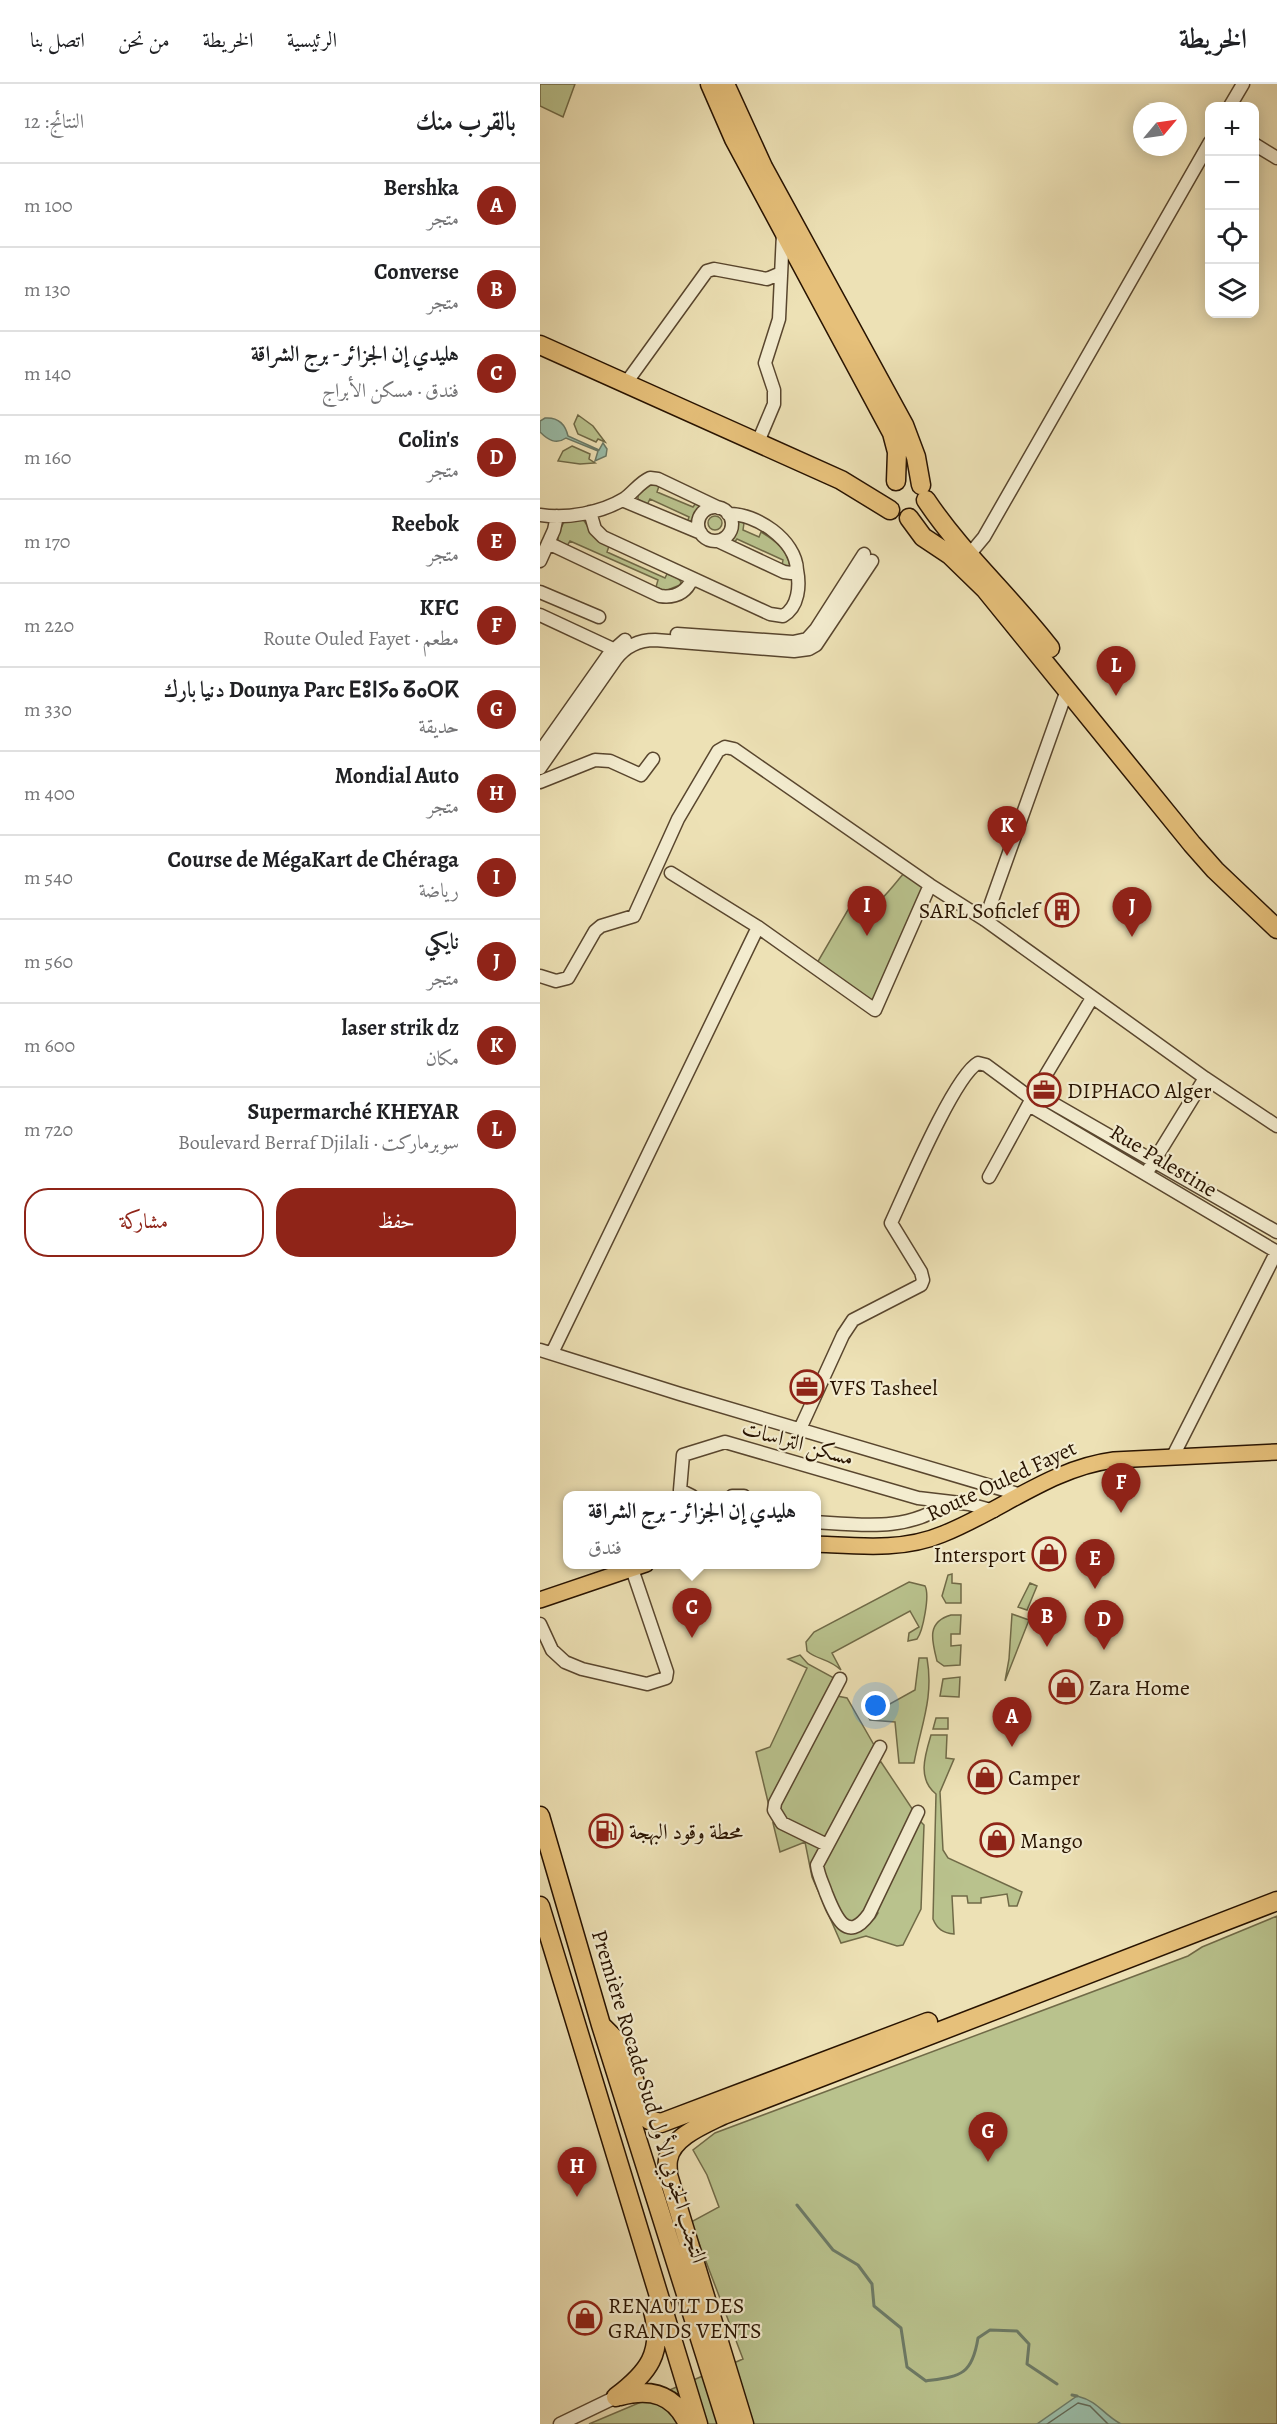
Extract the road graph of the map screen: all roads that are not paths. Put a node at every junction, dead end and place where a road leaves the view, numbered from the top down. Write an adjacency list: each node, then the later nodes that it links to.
1 (702, 84): 6 (highway)
2 (710, 84): 6 (highway)
3 (724, 84): 16 (highway)
4 (1242, 84): 5 (street)
5 (1232, 102)
6 (735, 139): 10 (highway)
7 (1259, 147): 9 (street)
8 (1205, 149): 27 (street)
9 (1277, 158)
10 (783, 229): 11 (street); 15 (highway)
11 (781, 273): 13 (street); 14 (street)
12 (540, 345): 13 (highway)
13 (626, 383): 14 (highway)
14 (758, 442): 18 (highway)
15 (896, 481): 16 (highway); 18 (highway)
16 (924, 492): 23 (highway); 27 (highway)
17 (622, 500): 19 (street); 20 (street); 24 (street)
18 (890, 510): 23 (highway)
19 (724, 511): 24 (street); 25 (street); 29 (street)
20 (590, 512): 22 (street); 30 (street)
21 (540, 515): 22 (street)
22 (557, 516): 26 (street)
23 (909, 518): 35 (highway)
24 (701, 533): 25 (street)
25 (718, 541): 29 (street)
26 (548, 543): 28 (street); 30 (street)
27 (969, 555): 42 (highway)
28 (540, 561)
29 (797, 570): 30 (street)
30 (692, 579)
31 (540, 592): 33 (street)
32 (540, 615): 34 (street)
33 (599, 617)
34 (613, 649): 36 (street); 38 (street)
35 (1067, 690): 43 (street); 45 (highway)
36 (540, 752)
37 (653, 759): 39 (street)
38 (540, 768)
39 (540, 782)
40 (671, 873): 44 (street)
41 (930, 885): 43 (street); 44 (street); 46 (street)
42 (1277, 914)
43 (985, 920): 47 (street)
44 (758, 927): 56 (street)
45 (1277, 928)
46 (540, 976)
47 (1092, 998): 48 (street); 49 (street)
48 (1205, 1078): 50 (street); 51 (street)
49 (1032, 1099): 51 (street, Rue Palestine); 52 (street, Rue Palestine); 53 (street); 57 (street)
50 (1277, 1126)
51 (1154, 1161): 52 (street); 54 (street, Rue Palestine)
52 (1146, 1174): 55 (street, Rue Palestine)
53 (989, 1177)
54 (1277, 1232)
55 (1277, 1251): 59 (street)
56 (546, 1352): 57 (street)
57 (800, 1430): 61 (street)
58 (1277, 1452): 59 (main road, Route Ouled Fayet)
59 (1173, 1456): 61 (main road, Route Ouled Fayet)
60 (682, 1491): 62 (street, مسكن التراسات)
61 (1021, 1495): 63 (main road, Route Ouled Fayet)
62 (948, 1502): 63 (street, مسكن التراسات); 64 (street)
63 (994, 1511): 65 (main road, Route Ouled Fayet)
64 (821, 1522)
65 (821, 1544)
66 (633, 1569): 68 (main road)
67 (640, 1569): 69 (street)
68 (540, 1600)
69 (540, 1624)
70 (840, 1679): 74 (street)
71 (880, 1747): 74 (street)
72 (918, 1812): 74 (street)
73 (540, 1816): 78 (highway, Première Rocade Sud التجنب الجنوبي الأول)
74 (827, 1845)
75 (1277, 1887): 79 (highway)
76 (1277, 1901): 79 (highway)
77 (540, 1906): 80 (highway)
78 (602, 2025): 79 (highway); 85 (highway, Première Rocade Sud التجنب الجنوبي الأول)
79 (822, 2069): 86 (highway)
80 (599, 2098): 81 (highway); 84 (highway)
81 (616, 2397): 82 (street); 83 (highway)
82 (560, 2424)
83 (688, 2424)
84 (698, 2424)
85 (727, 2424)
86 (744, 2424)

